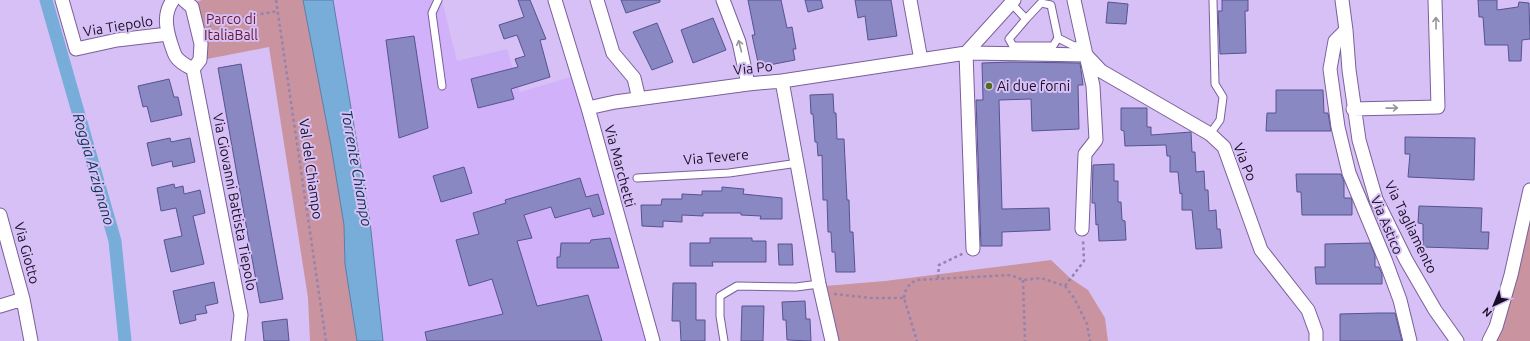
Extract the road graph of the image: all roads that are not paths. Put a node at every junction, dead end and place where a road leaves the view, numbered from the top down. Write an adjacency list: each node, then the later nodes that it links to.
1 (62, 0): 16 (street, Via Tiepolo)
2 (173, 0): 16 (street)
3 (184, 0): 21 (street)
4 (438, 0): 24 (lane)
5 (555, 0): 26 (street, Via Marchetti)
6 (596, 0): 25 (street)
7 (723, 0): 23 (street, one-way to 7)
8 (910, 0): 20 (street)
9 (1074, 0): 18 (street)
10 (1213, 0): 28 (lane)
11 (1342, 0): 15 (street, Via Tagliamento)
12 (1435, 0): 27 (street, one-way to 12)
13 (1013, 2): 14 (lane); 19 (street)
14 (1026, 19): 17 (lane); 17 (lane)
15 (1346, 30): 27 (street, Via Tagliamento); 44 (street, Via Astico)
16 (168, 34): 21 (street)
17 (1058, 38): 18 (lane)
18 (1085, 50): 19 (street, Via Po); 28 (street, Via Po); 33 (street)
19 (966, 53): 20 (street, Via Po); 34 (street)
20 (921, 60): 22 (street, Via Po)
21 (193, 69): 39 (street, Via Giovanni Battista Tiepolo)
22 (782, 81): 23 (street, Via Po); 29 (street)
23 (748, 84): 25 (street, Via Po)
24 (442, 86)
25 (639, 99): 26 (street, Via Po)
26 (588, 108): 40 (street, Via Marchetti)
27 (1353, 108): 45 (street, Via Tagliamento)
28 (1210, 134): 43 (street, Via Po)
29 (798, 164): 30 (lane, Via Tevere); 35 (street)
30 (637, 178)
31 (1530, 190): 46 (street)
32 (0, 215): 36 (street, Via Giotto)
33 (1082, 229)
34 (973, 249)
35 (820, 290): 41 (lane); 42 (street)
36 (23, 299): 37 (street); 38 (street, Via Giotto)
37 (0, 306)
38 (31, 341)
39 (238, 341)
40 (653, 341)
41 (724, 341)
42 (832, 341)
43 (1316, 341)
44 (1410, 341)
45 (1456, 341)
46 (1489, 341)

